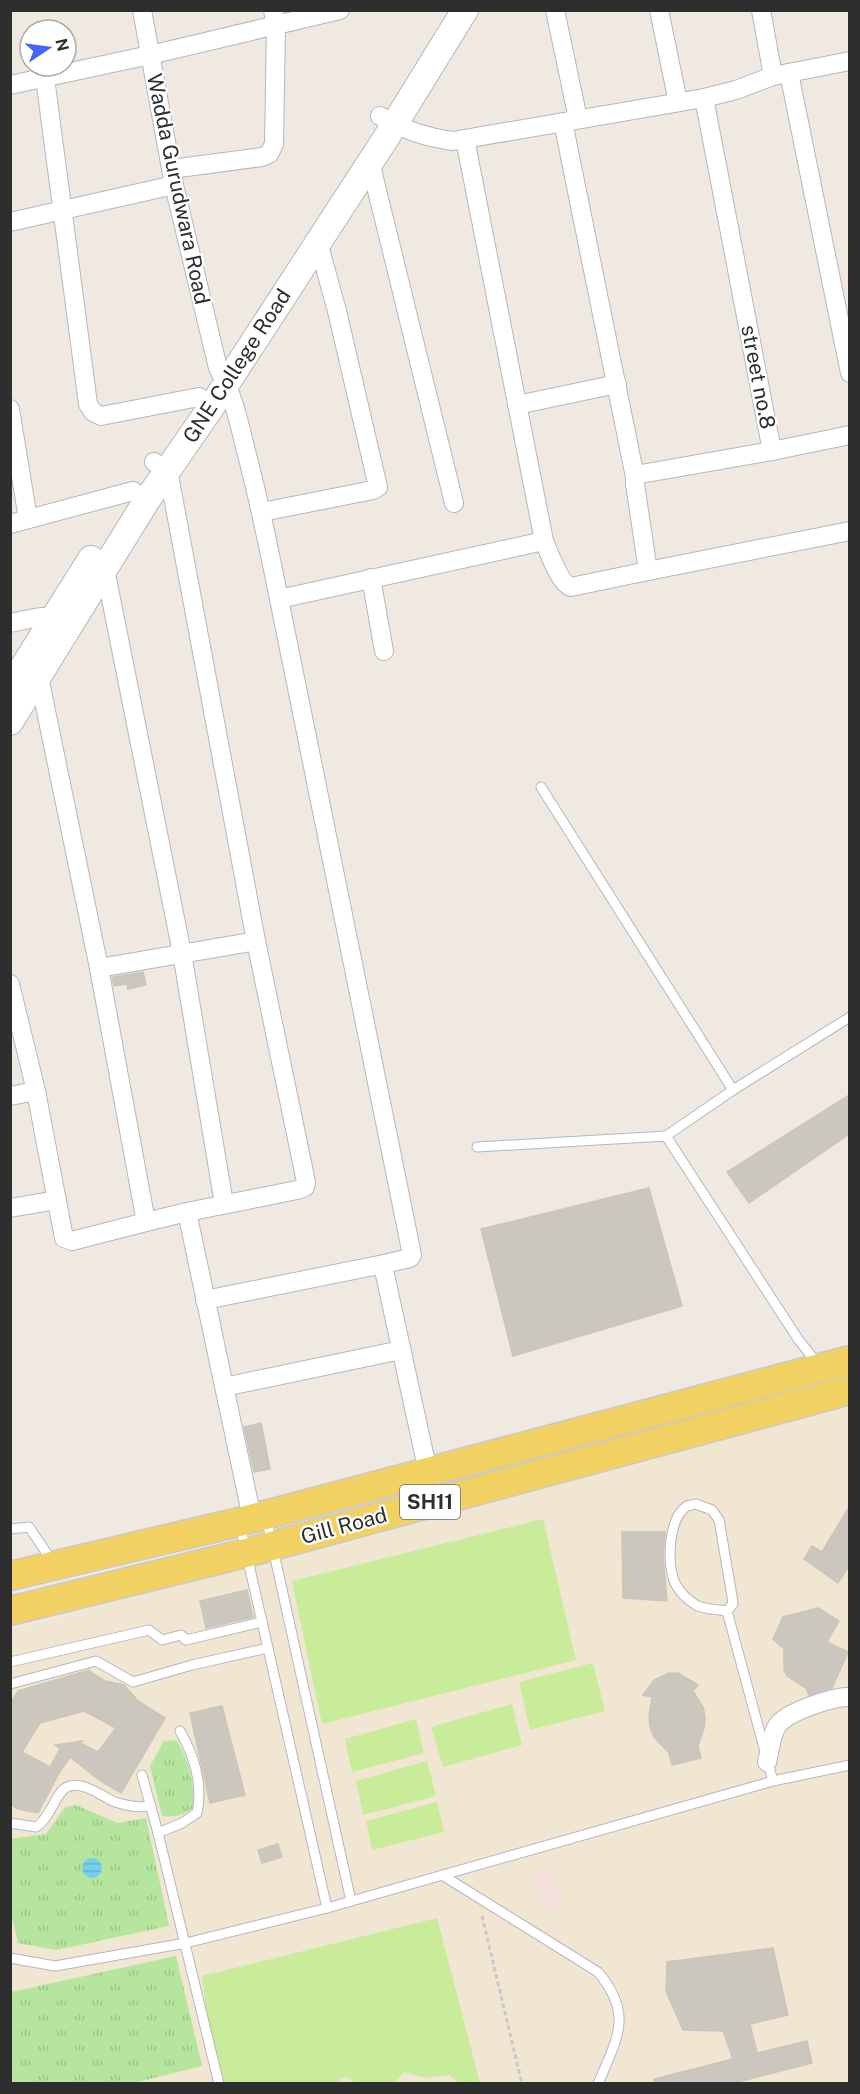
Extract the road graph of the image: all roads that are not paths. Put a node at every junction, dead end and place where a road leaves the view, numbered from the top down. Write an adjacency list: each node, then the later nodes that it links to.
1 (142, 10): 9 (street, Wadda Gurudwara Road)
2 (340, 10): 8 (street)
3 (446, 10): 17 (street, GNE College Road)
4 (465, 10): 17 (street, GNE College Road)
5 (555, 10): 18 (street)
6 (659, 10): 16 (street)
7 (761, 10): 12 (street)
8 (274, 18): 9 (street); 21 (street)
9 (150, 55): 11 (street); 21 (street, Wadda Gurudwara Road)
10 (849, 62): 12 (street)
11 (78, 71)
12 (781, 74): 15 (street); 25 (street)
13 (45, 78): 14 (street); 22 (street)
14 (10, 85)
15 (704, 98): 16 (street); 32 (street, street no.8)
16 (678, 102): 18 (street)
17 (387, 120): 19 (street); 20 (street, GNE College Road); 26 (street, GNE College Road)
18 (571, 121): 19 (street); 27 (street)
19 (465, 139): 29 (street)
20 (370, 162): 24 (street, GNE College Road); 36 (street)
21 (173, 177): 22 (street); 26 (street, Wadda Gurudwara Road)
22 (62, 210): 23 (street); 28 (street)
23 (10, 222)
24 (318, 242): 26 (street, GNE College Road); 37 (street)
25 (849, 373)
26 (222, 375): 28 (street, GNE College Road); 33 (street, GNE College Road); 37 (street, Wadda Gurudwara Road)
27 (617, 384): 29 (street); 34 (street)
28 (199, 397): 33 (street, GNE College Road)
29 (517, 405): 40 (street)
30 (10, 409): 38 (street)
31 (849, 435): 32 (street)
32 (772, 451): 34 (street, street no.8)
33 (161, 466): 35 (street, GNE College Road); 41 (street, GNE College Road); 52 (street)
34 (635, 477): 42 (street)
35 (133, 491): 38 (street); 45 (street, GNE College Road)
36 (453, 503)
37 (262, 512): 44 (street, Wadda Gurudwara Road)
38 (19, 522)
39 (849, 531): 42 (street)
40 (544, 541): 42 (street); 43 (street)
41 (105, 569): 45 (street, GNE College Road); 53 (street)
42 (648, 571)
43 (371, 578): 44 (street); 47 (street)
44 (279, 599): 67 (street, Wadda Gurudwara Road)
45 (64, 619): 46 (street); 48 (street, GNE College Road); 49 (street, GNE College Road)
46 (10, 622)
47 (384, 651)
48 (39, 677): 50 (street, GNE College Road); 54 (street)
49 (10, 688)
50 (10, 722)
51 (541, 787): 57 (lane)
52 (256, 940): 53 (street); 63 (street)
53 (182, 953): 54 (street); 63 (street)
54 (99, 968): 66 (street)
55 (10, 984): 58 (street)
56 (849, 1017): 57 (lane)
57 (733, 1090): 60 (lane)
58 (36, 1091): 59 (street); 62 (street)
59 (10, 1096)
60 (666, 1136): 61 (lane); 71 (lane)
61 (477, 1148)
62 (57, 1200): 64 (street); 66 (street)
63 (224, 1204): 65 (street)
64 (10, 1208)
65 (187, 1212): 66 (street); 68 (street)
66 (146, 1222)
67 (384, 1264): 68 (street); 69 (street)
68 (205, 1300): 72 (street)
69 (401, 1350): 72 (street); 74 (street)
70 (849, 1360): 71 (main road, Gill Road / SH11)
71 (820, 1368): 74 (main road, Gill Road / SH11)
72 (224, 1387): 75 (street)
73 (849, 1389): 77 (main road, Gill Road / SH11)
74 (428, 1472): 75 (main road, Gill Road / SH11)
75 (252, 1518): 77 (lane); 77 (lane); 78 (main road, Gill Road / SH11)
76 (10, 1529): 78 (lane)
77 (260, 1549): 80 (main road, Gill Road / SH11); 82 (lane); 96 (lane)
78 (55, 1565): 79 (main road, Gill Road / SH11)
79 (10, 1576)
80 (10, 1611)
81 (727, 1611): 81 (lane); 88 (lane)
82 (262, 1622): 83 (lane); 84 (lane)
83 (268, 1648): 85 (lane); 97 (lane)
84 (10, 1662)
85 (10, 1684)
86 (849, 1697): 88 (street)
87 (180, 1731): 94 (lane)
88 (767, 1762): 91 (lane)
89 (849, 1765): 91 (lane)
90 (142, 1775): 92 (lane)
91 (773, 1781): 95 (lane)
92 (151, 1806): 93 (lane); 94 (lane)
93 (10, 1823)
94 (159, 1833): 98 (lane)
95 (442, 1875): 96 (lane); 101 (lane)
96 (351, 1901): 97 (lane)
97 (327, 1908): 98 (lane)
98 (186, 1943): 99 (lane); 100 (lane)
99 (10, 1958)
100 (219, 2084)
101 (598, 2084)

